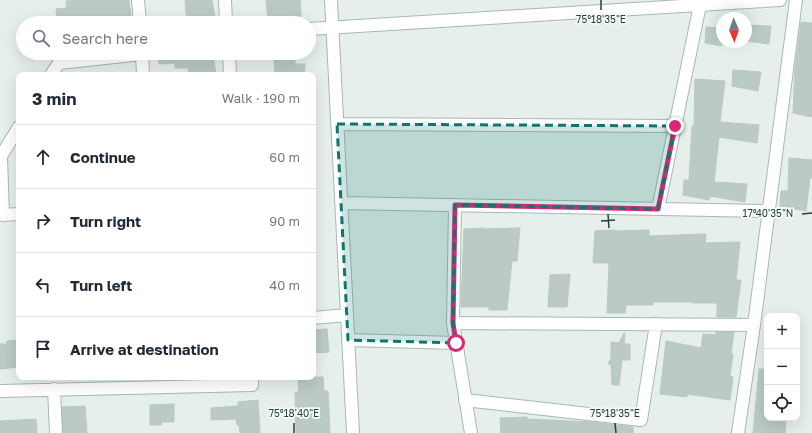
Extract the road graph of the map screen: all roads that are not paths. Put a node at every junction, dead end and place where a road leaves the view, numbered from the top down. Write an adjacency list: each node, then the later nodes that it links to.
1 (138, 0): 7 (street)
2 (225, 0): 8 (street)
3 (331, 0): 9 (street)
4 (780, 0): 6 (street)
5 (796, 0): 23 (street)
6 (700, 5): 9 (street); 18 (street)
7 (139, 16)
8 (226, 16)
9 (332, 27): 10 (street); 17 (street)
10 (316, 28)
11 (84, 60): 14 (street)
12 (142, 60): 15 (street)
13 (229, 60): 16 (street)
14 (53, 72)
15 (143, 72)
16 (230, 72)
17 (337, 124): 18 (street); 20 (street)
18 (675, 126): 22 (street)
19 (16, 132): 25 (street)
20 (341, 203): 21 (street); 26 (street)
21 (455, 205): 22 (street); 28 (street)
22 (658, 209): 23 (street)
23 (769, 211): 30 (street)
24 (16, 215): 25 (street)
25 (2, 218)
26 (346, 315): 27 (street); 31 (street)
27 (316, 318)
28 (453, 323): 29 (street); 32 (street)
29 (656, 324): 30 (street); 37 (street)
30 (754, 325): 41 (street)
31 (348, 340): 32 (street); 39 (street)
32 (456, 343): 37 (street)
33 (252, 380): 34 (street)
34 (162, 382): 35 (street)
35 (54, 389): 36 (street); 38 (street)
36 (0, 391)
37 (465, 400): 40 (street)
38 (56, 433)
39 (353, 433)
40 (470, 433)
41 (738, 433)

